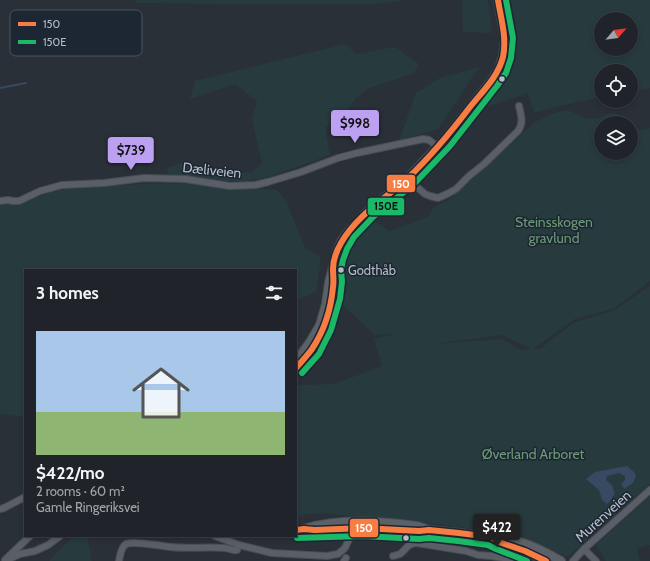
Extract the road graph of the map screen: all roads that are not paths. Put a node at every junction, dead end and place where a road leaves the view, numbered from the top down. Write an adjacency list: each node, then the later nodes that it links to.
1 (498, 0): 3 (main road)
2 (519, 106): 4 (street)
3 (439, 147): 4 (main road); 5 (street, Dæliveien)
4 (410, 181): 6 (main road)
5 (0, 201)
6 (333, 268): 7 (main road); 8 (main road)
7 (297, 361)
8 (297, 367)
9 (650, 490): 18 (street, Murenveien)
10 (24, 498): 11 (street)
11 (0, 510)
12 (349, 525): 13 (main road); 16 (street); 17 (main road)
13 (300, 529)
14 (29, 537): 21 (street)
15 (59, 537): 21 (street)
16 (218, 537)
17 (491, 537): 24 (main road); 25 (main road)
18 (584, 549): 26 (street, Murenveien); 27 (street)
19 (236, 550): 22 (street)
20 (393, 556): 23 (street)
21 (4, 561)
22 (119, 561)
23 (512, 561)
24 (546, 561)
25 (561, 561)
26 (573, 561)
27 (596, 561)

